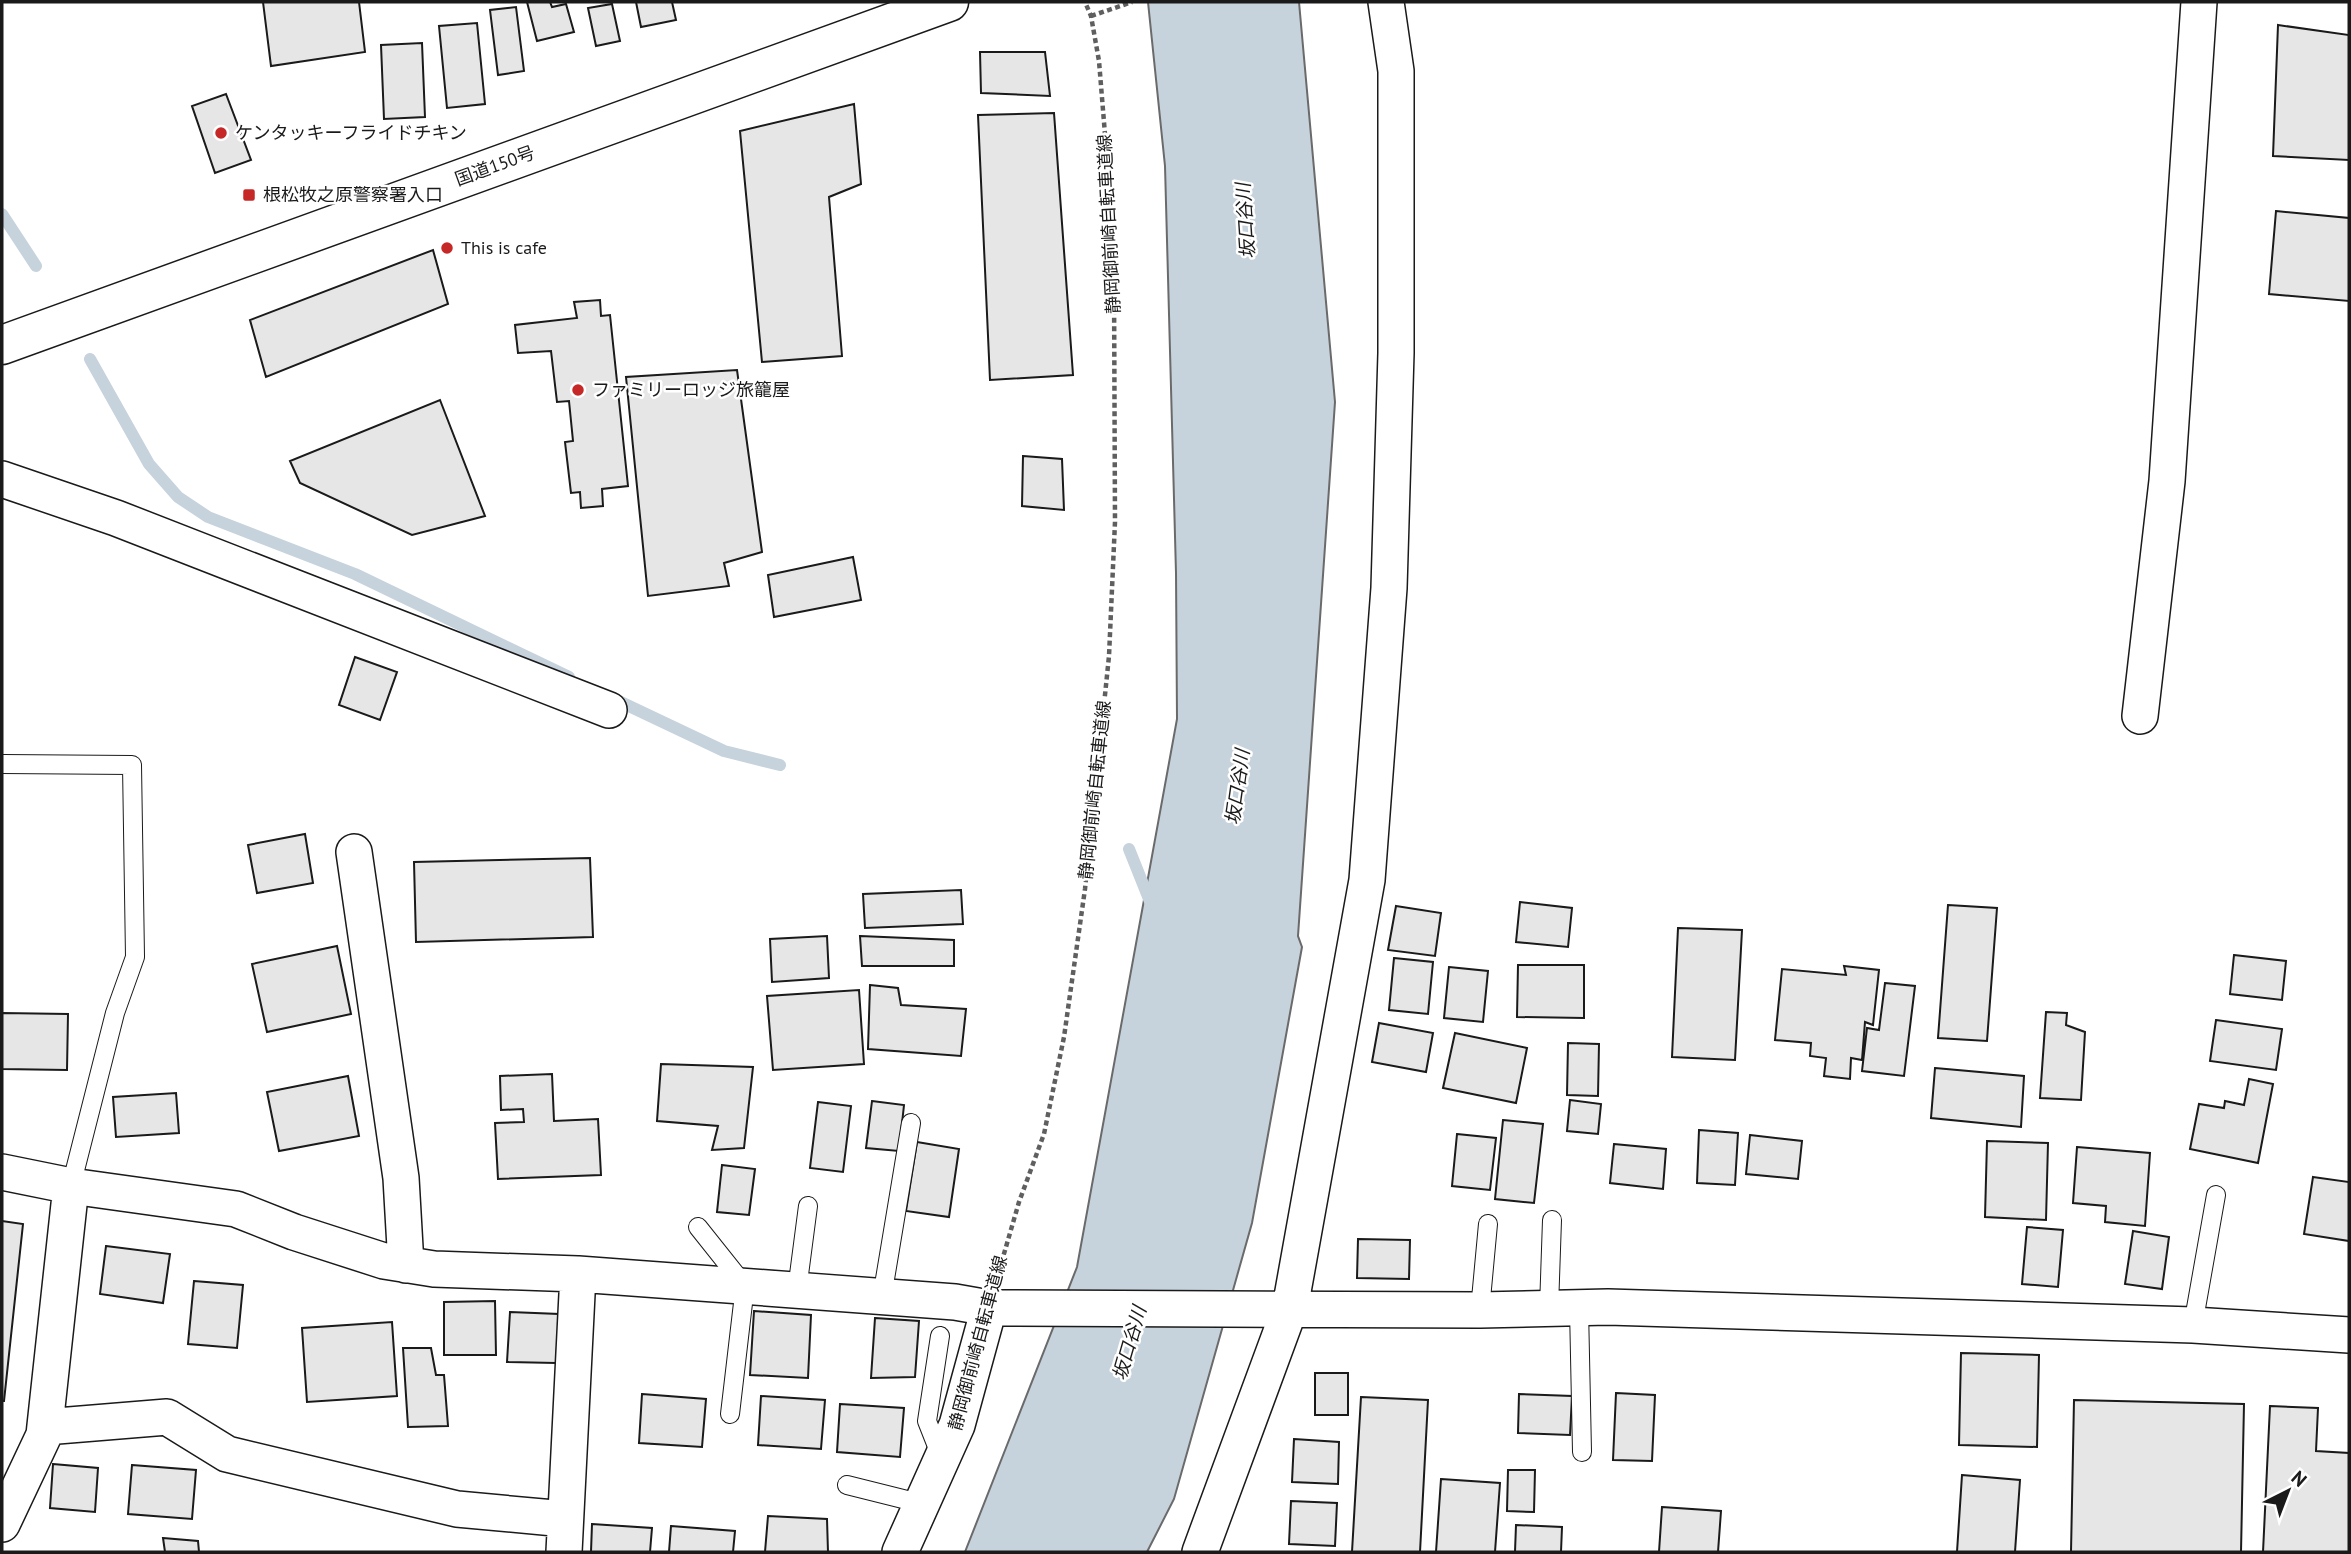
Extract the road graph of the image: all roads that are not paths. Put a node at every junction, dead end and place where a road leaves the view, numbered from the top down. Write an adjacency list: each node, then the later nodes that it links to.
1 (949, 2): 4 (highway, 国道150号)
2 (1386, 2): 24 (street)
3 (2199, 2): 7 (street)
4 (2, 345)
5 (2, 479): 6 (street)
6 (609, 709)
7 (2140, 716)
8 (2, 764): 12 (lane)
9 (354, 852): 18 (street)
10 (911, 1123): 22 (lane)
11 (2, 1172): 12 (street)
12 (71, 1186): 18 (street); 31 (street)
13 (2216, 1195): 27 (lane)
14 (808, 1206): 21 (lane)
15 (1552, 1220): 25 (lane)
16 (1488, 1224): 26 (lane)
17 (698, 1227): 20 (lane)
18 (406, 1265): 19 (street)
19 (578, 1274): 20 (street); 37 (street)
20 (745, 1286): 21 (street); 30 (lane)
21 (797, 1290): 22 (street)
22 (882, 1297): 23 (street)
23 (989, 1308): 24 (street); 33 (street, 静岡御前崎自転車道線)
24 (1278, 1308): 26 (street); 39 (street)
25 (1564, 1308): 26 (street); 27 (street); 32 (lane)
26 (1480, 1310)
27 (2193, 1325): 28 (street)
28 (2349, 1335)
29 (940, 1336): 33 (lane)
30 (730, 1414)
31 (45, 1427): 36 (street); 37 (street)
32 (1582, 1452)
33 (943, 1461): 35 (street, 静岡御前崎自転車道線)
34 (847, 1485): 35 (lane)
35 (923, 1504): 38 (street, 静岡御前崎自転車道線)
36 (2, 1524)
37 (565, 1536)
38 (900, 1552)
39 (1200, 1552)

